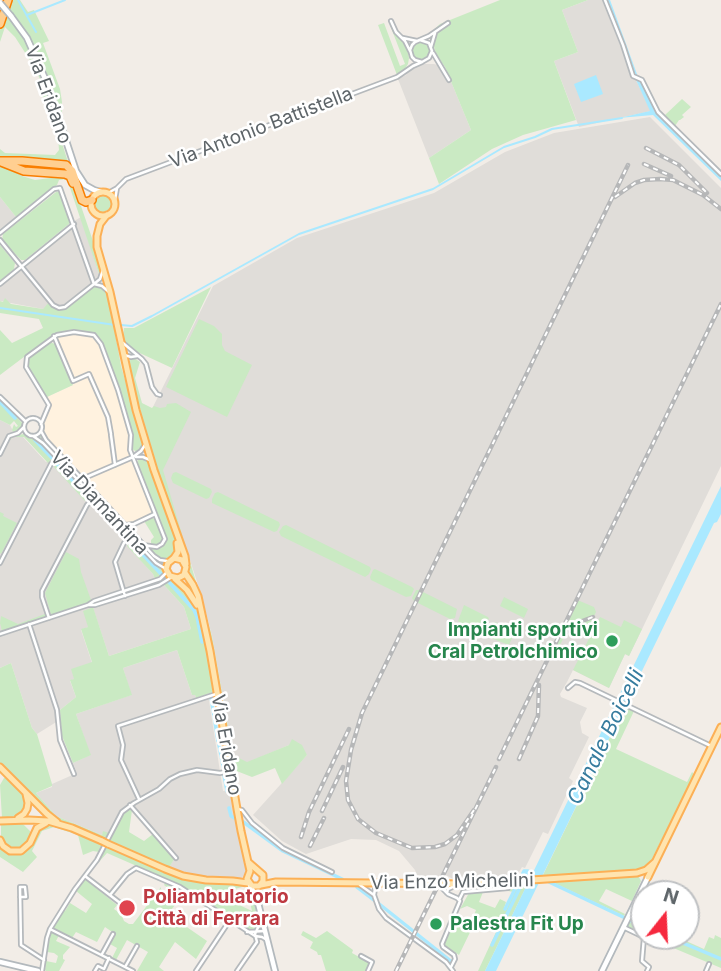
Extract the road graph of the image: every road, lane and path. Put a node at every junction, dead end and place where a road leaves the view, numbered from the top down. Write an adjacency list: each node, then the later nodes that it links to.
1 (605, 0): 18 (street)
2 (4, 1): 3 (highway); 5 (highway); 20 (main road, Via Eridano, bridge)
3 (0, 10)
4 (391, 22): 8 (street)
5 (0, 23)
6 (447, 23): 7 (street)
7 (436, 30): 9 (street); 10 (street, Via Antonio Battistella)
8 (400, 37): 9 (street); 11 (street)
9 (418, 40): 10 (street); 11 (street)
10 (432, 49): 12 (street, Via Antonio Battistella); 13 (street)
11 (410, 53): 12 (street); 14 (street)
12 (423, 62): 13 (street); 14 (street, Via Antonio Battistella)
13 (440, 65): 15 (street)
14 (407, 71): 19 (street, Via Antonio Battistella)
15 (449, 80)
16 (0, 155): 17 (highway)
17 (5, 163): 23 (highway); 23 (highway)
18 (721, 174)
19 (117, 188): 21 (street, Via Antonio Battistella); 22 (street)
20 (91, 189): 21 (main road); 23 (main road, Via Eridano)
21 (105, 192): 22 (main road); 23 (main road)
22 (115, 200): 24 (main road)
23 (94, 205): 24 (main road); 26 (main road, Via Eridano)
24 (107, 215): 26 (main road)
25 (74, 224): 27 (street); 29 (street); 32 (street)
26 (100, 224): 30 (main road, Via Eridano)
27 (0, 233)
28 (0, 240): 29 (street)
29 (21, 267): 32 (street); 33 (street)
30 (103, 267): 31 (main road, Via Eridano); 32 (street)
31 (107, 282): 32 (street); 34 (main road, Via Eridano)
32 (97, 283): 34 (street)
33 (0, 284)
34 (110, 292): 36 (main road, Via Eridano)
35 (54, 336): 42 (street); 53 (street); 56 (street)
36 (120, 339): 37 (street); 38 (main road, Via Eridano)
37 (132, 354): 38 (street); 39 (street); 40 (street)
38 (124, 355): 39 (main road, Via Eridano)
39 (126, 367): 51 (main road, Via Eridano)
40 (160, 395)
41 (0, 397): 44 (street)
42 (44, 416): 43 (street); 45 (street)
43 (35, 419): 44 (street); 45 (street)
44 (27, 422): 46 (street)
45 (41, 424): 47 (street, Via Diamantina)
46 (24, 427): 48 (street); 49 (street)
47 (41, 431): 50 (street, Via Diamantina); 57 (street, Via Diamantina)
48 (17, 433): 49 (street, Via Diamantina); 52 (street)
49 (27, 434): 50 (street, Via Diamantina)
50 (33, 436): 54 (street, Via Diamantina)
51 (146, 442): 53 (street); 55 (main road, Via Eridano)
52 (0, 454)
53 (133, 457): 55 (street); 56 (street); 59 (street)
54 (58, 458): 58 (street, Via Diamantina); 66 (street)
55 (152, 461): 60 (main road, Via Eridano)
56 (115, 465): 57 (street)
57 (82, 479): 62 (street, Via Diamantina)
58 (94, 497): 63 (street, Via Diamantina); 71 (street)
59 (155, 514): 61 (street); 64 (street)
60 (169, 514): 65 (main road, Via Eridano); 67 (main road, Via Eridano)
61 (134, 524): 62 (street); 63 (street)
62 (124, 525): 63 (street, Via Diamantina)
63 (131, 535): 64 (street, Via Diamantina); 69 (street, Via Diamantina); 70 (street)
64 (143, 545): 65 (street, Via Diamantina)
65 (172, 559): 67 (main road); 69 (main road)
66 (0, 564)
67 (186, 565): 68 (main road, Via Eridano)
68 (185, 573): 69 (main road); 73 (main road, Via Eridano)
69 (170, 574): 70 (street); 73 (main road, Via Eridano)
70 (125, 593): 71 (street)
71 (49, 618): 72 (street)
72 (29, 624): 74 (street); 81 (street)
73 (205, 628): 76 (main road, Via Eridano)
74 (0, 634)
75 (568, 688): 78 (street)
76 (216, 694): 79 (main road, Via Eridano); 83 (street)
77 (721, 727): 78 (main road)
78 (711, 746): 97 (main road)
79 (226, 772): 83 (street); 85 (main road, Via Eridano)
80 (1, 773): 82 (main road)
81 (74, 774)
82 (22, 789): 87 (main road); 89 (main road)
83 (140, 799): 84 (street); 86 (street)
84 (130, 805): 86 (street); 96 (street)
85 (237, 809): 93 (main road, Via Eridano); 94 (street)
86 (135, 810): 92 (street)
87 (5, 820): 88 (main road)
88 (20, 820): 89 (main road); 90 (main road)
89 (57, 823): 90 (main road); 98 (main road)
90 (32, 838): 91 (main road)
91 (0, 840)
92 (176, 858)
93 (252, 872): 95 (main road); 98 (main road); 101 (main road, Via Eridano)
94 (332, 872)
95 (263, 875): 99 (main road, Via Enzo Michelini); 103 (main road, Via Eridano)
96 (85, 876): 108 (street); 117 (street)
97 (643, 876): 105 (main road, Via Enzo Michelini); 116 (main road)
98 (233, 881): 101 (main road)
99 (276, 882): 100 (main road, Via Enzo Michelini); 103 (main road, Via Enzo Michelini)
100 (358, 883): 102 (main road, Via Enzo Michelini); 109 (street)
101 (249, 884): 103 (main road); 111 (main road, Via Eridano)
102 (379, 884): 104 (main road, Via Enzo Michelini); 109 (street)
103 (260, 885): 111 (main road, Via Eridano)
104 (439, 885): 105 (main road, Via Enzo Michelini); 107 (street)
105 (457, 885): 107 (street)
106 (510, 885): 112 (street)
107 (447, 893): 112 (street)
108 (110, 895): 113 (street); 115 (street)
109 (374, 895): 132 (street)
110 (20, 897): 128 (street)
111 (257, 899): 114 (main road, Via Eridano)
112 (460, 900): 132 (street)
113 (124, 906)
114 (262, 918): 118 (street); 119 (main road, Via Eridano)
115 (230, 920): 120 (street); 137 (street)
116 (624, 927): 141 (main road); 142 (street)
117 (50, 929): 125 (street); 128 (street)
118 (257, 930): 119 (street); 120 (street); 122 (street)
119 (265, 931): 122 (street); 123 (main road, Via Eridano)
120 (247, 932): 122 (street)
121 (113, 934): 125 (street)
122 (257, 937): 123 (street); 138 (street)
123 (268, 940): 139 (main road, Via Eridano)
124 (137, 946): 131 (street)
125 (102, 954): 127 (street)
126 (361, 956): 140 (street)
127 (109, 958): 131 (street); 135 (street)
128 (44, 960): 134 (street)
129 (0, 962): 133 (main road)
130 (709, 964): 143 (street)
131 (125, 967): 136 (street)
132 (452, 969)
133 (28, 970): 134 (main road)
134 (40, 971)
135 (95, 971)
136 (132, 971)
137 (196, 971)
138 (237, 971)
139 (275, 971)
140 (368, 971)
141 (602, 971)
142 (647, 971)
143 (706, 971)

